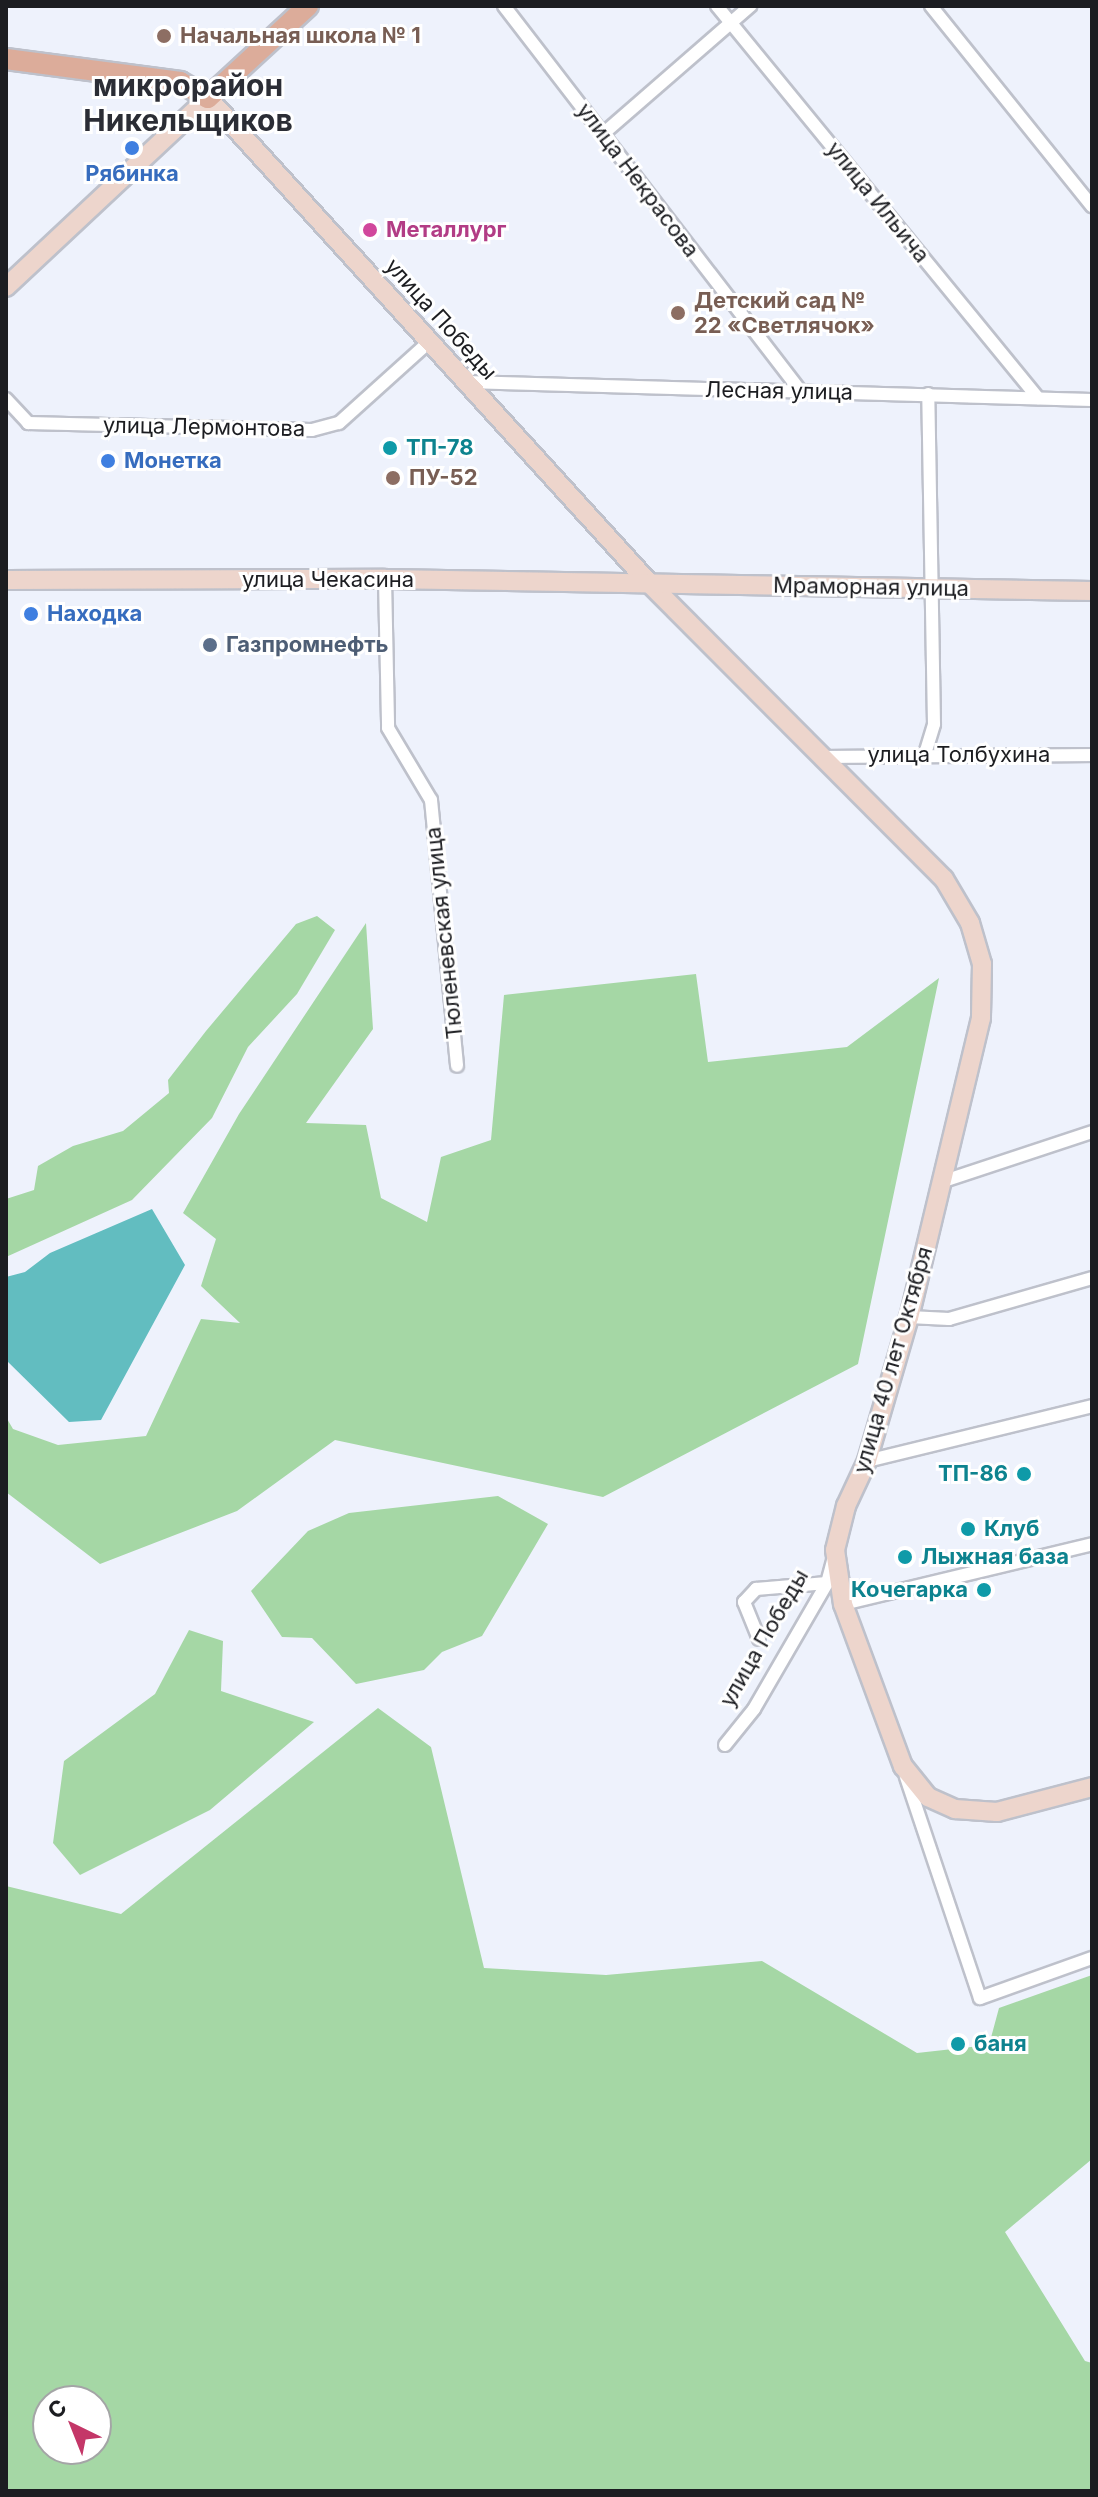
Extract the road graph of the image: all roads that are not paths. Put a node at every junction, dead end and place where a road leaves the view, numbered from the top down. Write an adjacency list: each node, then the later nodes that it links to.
1 (308, 6): 8 (main road)
2 (504, 6): 9 (street, улица Некрасова)
3 (717, 6): 6 (street, улица Ильича)
4 (750, 6): 6 (street)
5 (931, 6): 10 (street)
6 (731, 22): 9 (street); 16 (street, улица Ильича)
7 (6, 59): 8 (main road, улица Победы)
8 (208, 98): 11 (street); 12 (street, улица Победы)
9 (604, 133): 14 (street, улица Некрасова)
10 (1092, 206)
11 (6, 287)
12 (429, 342): 13 (street, улица Победы); 17 (street, улица Лермонтова)
13 (466, 382): 14 (street, Лесная улица); 21 (street, улица Победы)
14 (801, 392): 15 (street, Лесная улица)
15 (928, 394): 16 (street, Лесная улица); 22 (street)
16 (1038, 398): 18 (street, Лесная улица)
17 (6, 399)
18 (1092, 400)
19 (385, 579): 20 (street, улица Чекасина); 21 (street, улица Чекасина); 27 (street, Тюленевская улица)
20 (6, 580)
21 (650, 584): 22 (street, Мраморная улица); 26 (street, улица Победы)
22 (933, 588): 23 (street, Мраморная улица); 24 (street)
23 (1092, 591)
24 (925, 754): 25 (street, улица Толбухина); 26 (street, улица Толбухина)
25 (1092, 755)
26 (827, 757): 29 (street, улица 40 лет Октября)
27 (457, 1066)
28 (1092, 1132): 29 (street)
29 (944, 1181): 31 (street, улица 40 лет Октября)
30 (1092, 1278): 31 (street)
31 (909, 1317): 33 (street, улица 40 лет Октября)
32 (1092, 1406): 33 (street)
33 (867, 1461): 35 (street, улица 40 лет Октября)
34 (1092, 1544): 37 (street)
35 (835, 1550): 36 (street, улица Победы); 37 (street, улица 40 лет Октября)
36 (827, 1583): 38 (street); 39 (street, улица Победы)
37 (843, 1604): 40 (street, улица 40 лет Октября)
38 (759, 1639)
39 (725, 1745)
40 (903, 1766): 41 (street); 42 (street, улица 40 лет Октября)
41 (1092, 1787)
42 (1092, 1958)

